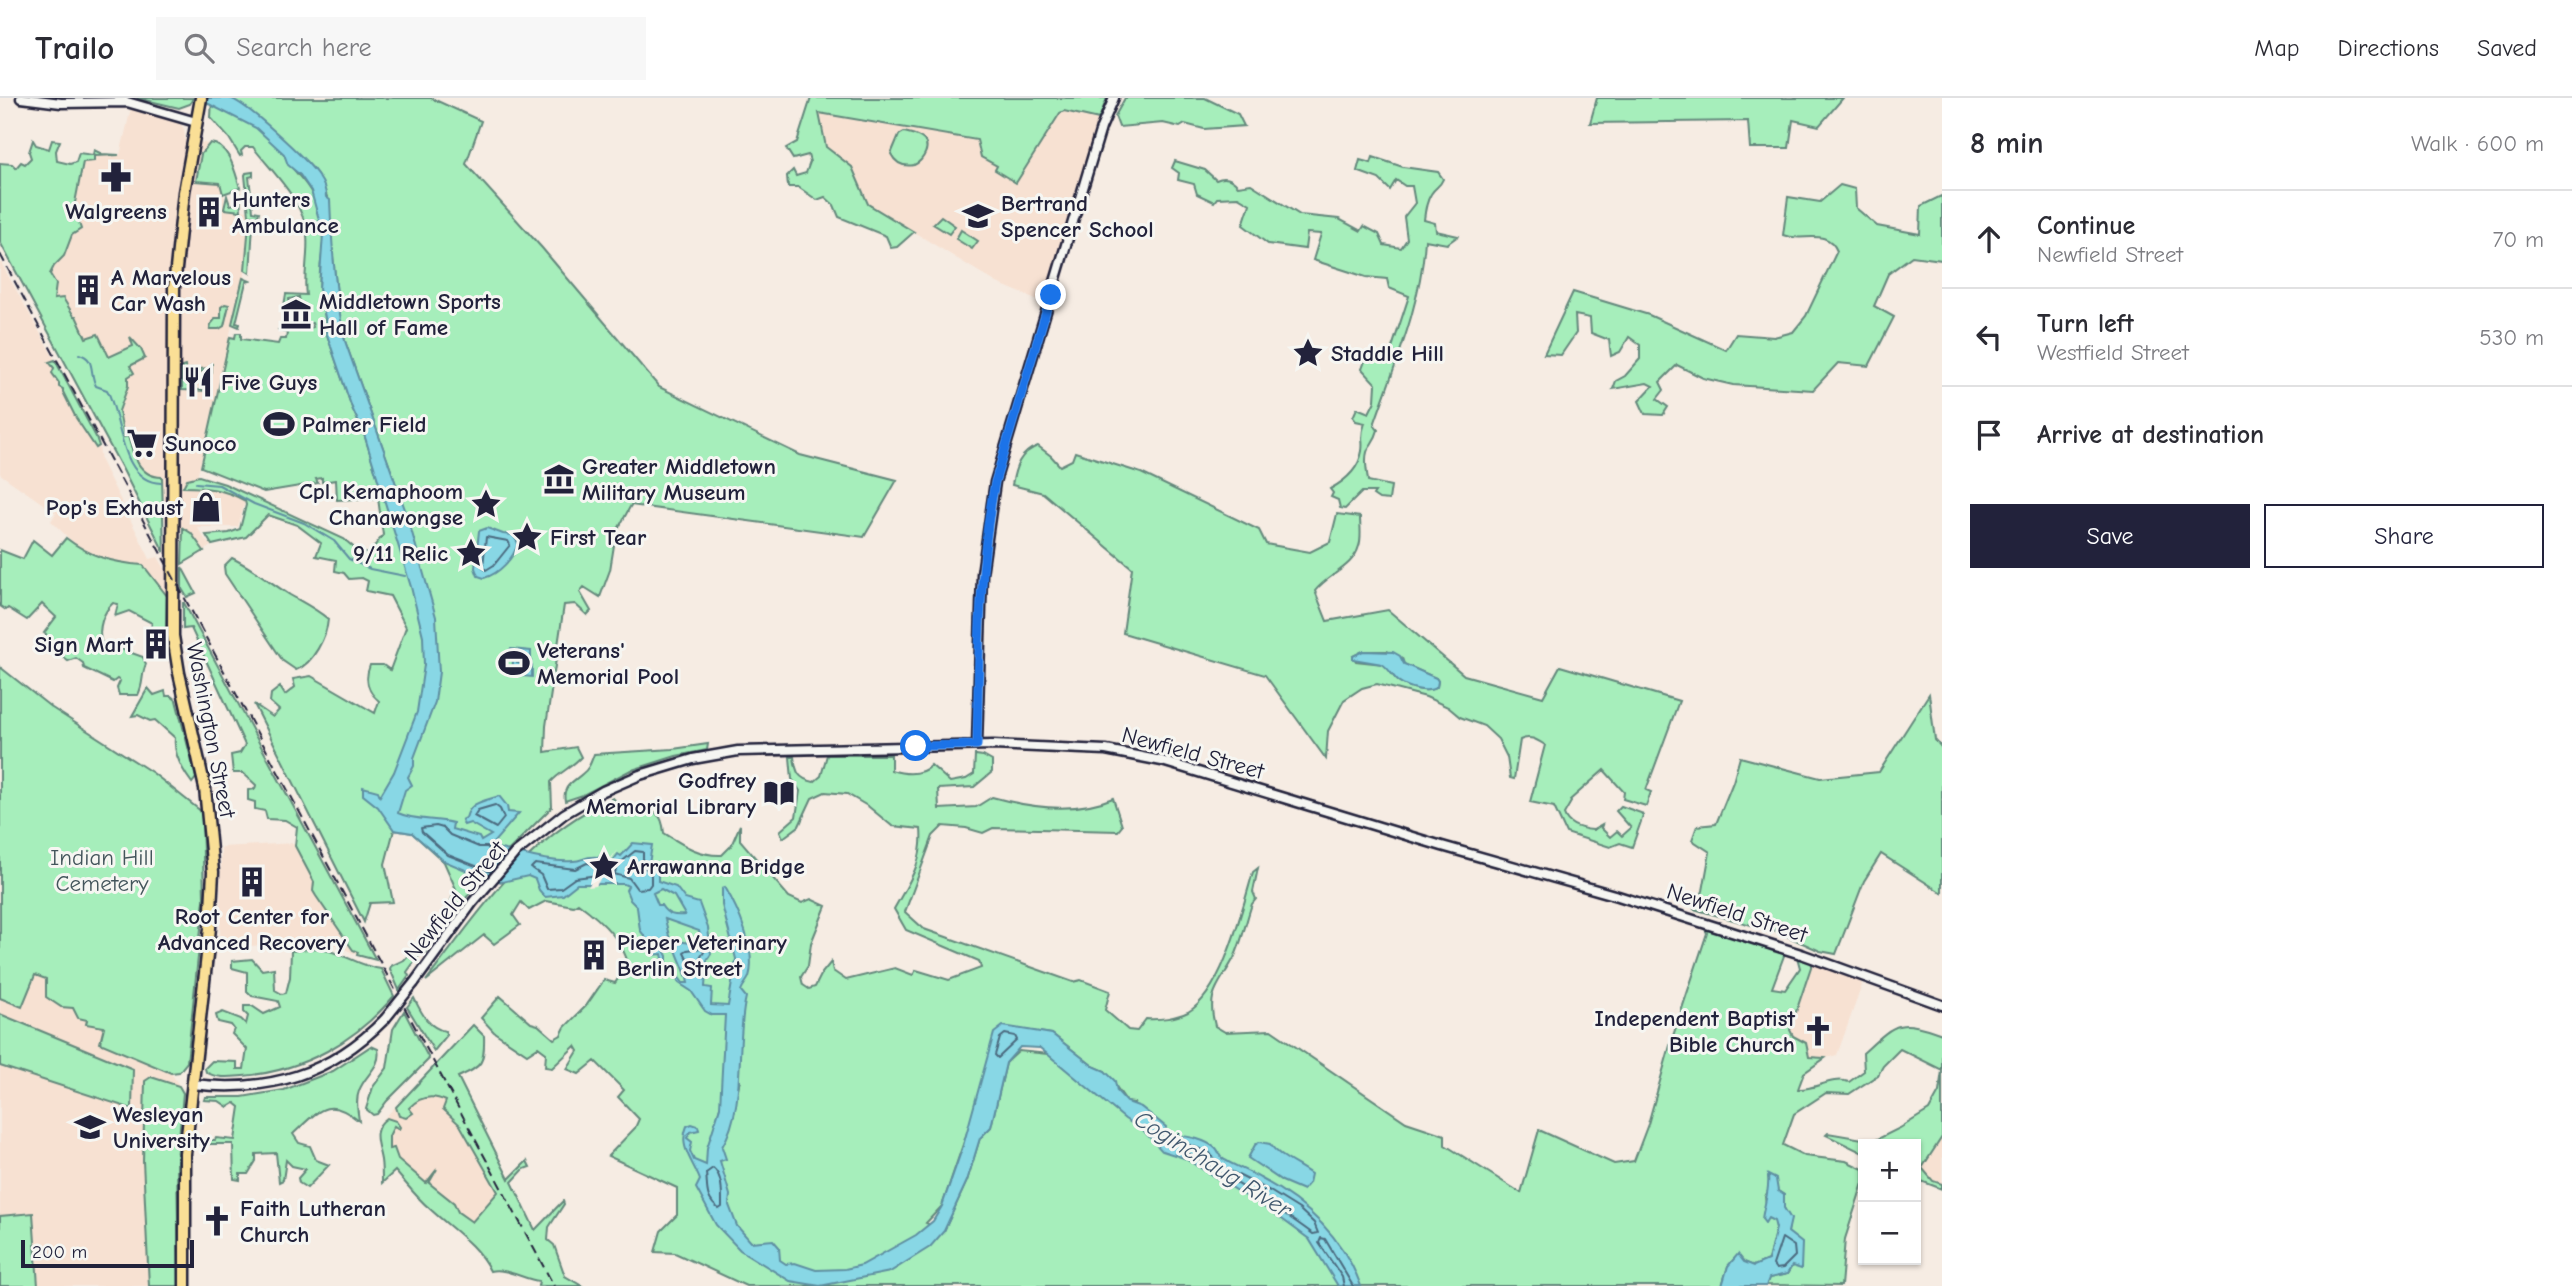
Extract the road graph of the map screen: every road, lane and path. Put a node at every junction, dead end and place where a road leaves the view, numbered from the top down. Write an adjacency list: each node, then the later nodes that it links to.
1 (20, 98): 4 (main road)
2 (1114, 98): 5 (main road)
3 (201, 101): 4 (highway, Washington Street)
4 (196, 122): 7 (highway, Washington Street)
5 (977, 745): 6 (main road, Newfield Street); 7 (main road, Newfield Street, bridge)
6 (1942, 1005)
7 (191, 1084): 8 (highway, Washington Street)
8 (185, 1286)

